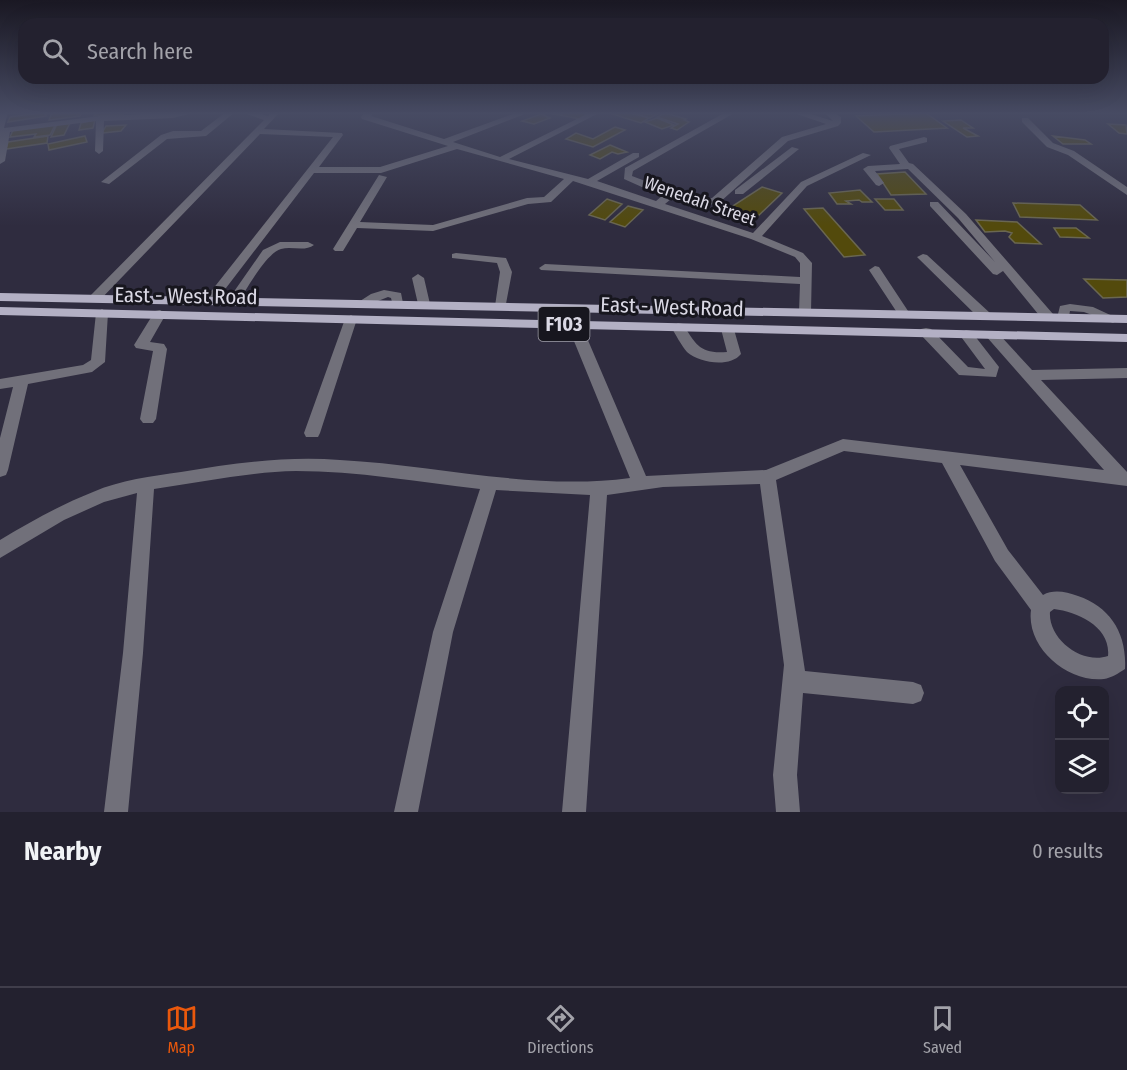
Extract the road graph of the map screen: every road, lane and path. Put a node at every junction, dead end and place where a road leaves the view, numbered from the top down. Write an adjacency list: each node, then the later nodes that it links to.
1 (148, 150): 20 (street)
2 (239, 150): 38 (street)
3 (327, 150): 16 (street)
4 (446, 150): 16 (street)
5 (470, 150): 14 (street, Wenedah Street)
6 (521, 150): 14 (street)
7 (646, 150): 19 (street)
8 (664, 150): 23 (street)
9 (772, 150): 23 (street)
10 (794, 150): 26 (street)
11 (895, 150): 15 (street)
12 (1063, 150): 22 (street)
13 (866, 155): 28 (street)
14 (501, 160): 18 (street, Wenedah Street)
15 (910, 166): 21 (street); 49 (street)
16 (312, 170): 39 (street)
17 (382, 177): 27 (street)
18 (572, 177): 19 (street, Wenedah Street); 27 (street)
19 (589, 182): 25 (street, Wenedah Street)
20 (106, 183)
21 (879, 183)
22 (1127, 192)
23 (669, 195): 25 (street)
24 (934, 204): 49 (street)
25 (658, 205): 26 (street, Wenedah Street)
26 (704, 220): 28 (street, Wenedah Street)
27 (353, 225): 30 (street)
28 (755, 237): 36 (street, Wenedah Street)
29 (308, 245): 40 (street)
30 (339, 249)
31 (456, 256): 42 (street)
32 (923, 257): 48 (street)
33 (544, 268): 36 (street)
34 (875, 270): 47 (street)
35 (418, 278): 41 (street)
36 (807, 280): 44 (street, Wenedah Street)
37 (0, 297): 38 (main road, East - West Road / F103)
38 (94, 299): 39 (main road, East - West Road / F103)
39 (209, 302): 40 (main road, East - West Road / F103)
40 (232, 303): 41 (main road, East - West Road / F103)
41 (424, 304): 42 (main road, East - West Road / F103)
42 (501, 306): 44 (main road, East - West Road / F103)
43 (0, 311): 45 (main road, East - West Road / F103)
44 (805, 312): 47 (main road, East - West Road / F103)
45 (102, 313): 46 (main road, East - West Road / F103); 63 (street)
46 (160, 314): 51 (main road, East - West Road / F103); 65 (street)
47 (904, 314): 48 (main road, East - West Road / F103)
48 (985, 316): 49 (main road, East - West Road / F103)
49 (1044, 317): 50 (main road, East - West Road / F103)
50 (1063, 318): 52 (street)
51 (351, 319): 54 (main road, East - West Road / F103); 66 (street)
52 (1113, 319): 53 (main road)
53 (1127, 319)
54 (574, 324): 55 (main road, East - West Road / F103); 72 (street)
55 (678, 327): 56 (main road, East - West Road / F103); 56 (street)
56 (728, 328): 57 (main road, East - West Road / F103)
57 (926, 332): 58 (main road, East - West Road / F103); 58 (street)
58 (966, 333): 59 (main road, East - West Road / F103)
59 (992, 335): 60 (main road, East - West Road / F103); 62 (street)
60 (1127, 338)
61 (1127, 373): 62 (street)
62 (1028, 375): 70 (street)
63 (22, 380): 64 (street); 68 (street)
64 (0, 384)
65 (148, 419)
66 (312, 433)
67 (947, 457): 69 (street); 70 (street); 76 (street)
68 (0, 470)
69 (767, 477): 72 (street); 78 (street)
70 (1125, 480)
71 (490, 483): 73 (street); 74 (street); 81 (street)
72 (641, 483): 74 (street)
73 (146, 484): 75 (street); 80 (street)
74 (598, 489): 82 (street)
75 (0, 550)
76 (1041, 608): 77 (street); 77 (street)
77 (1123, 666)
78 (794, 681): 79 (street); 83 (street)
79 (912, 693)
80 (116, 812)
81 (406, 812)
82 (574, 812)
83 (788, 812)

